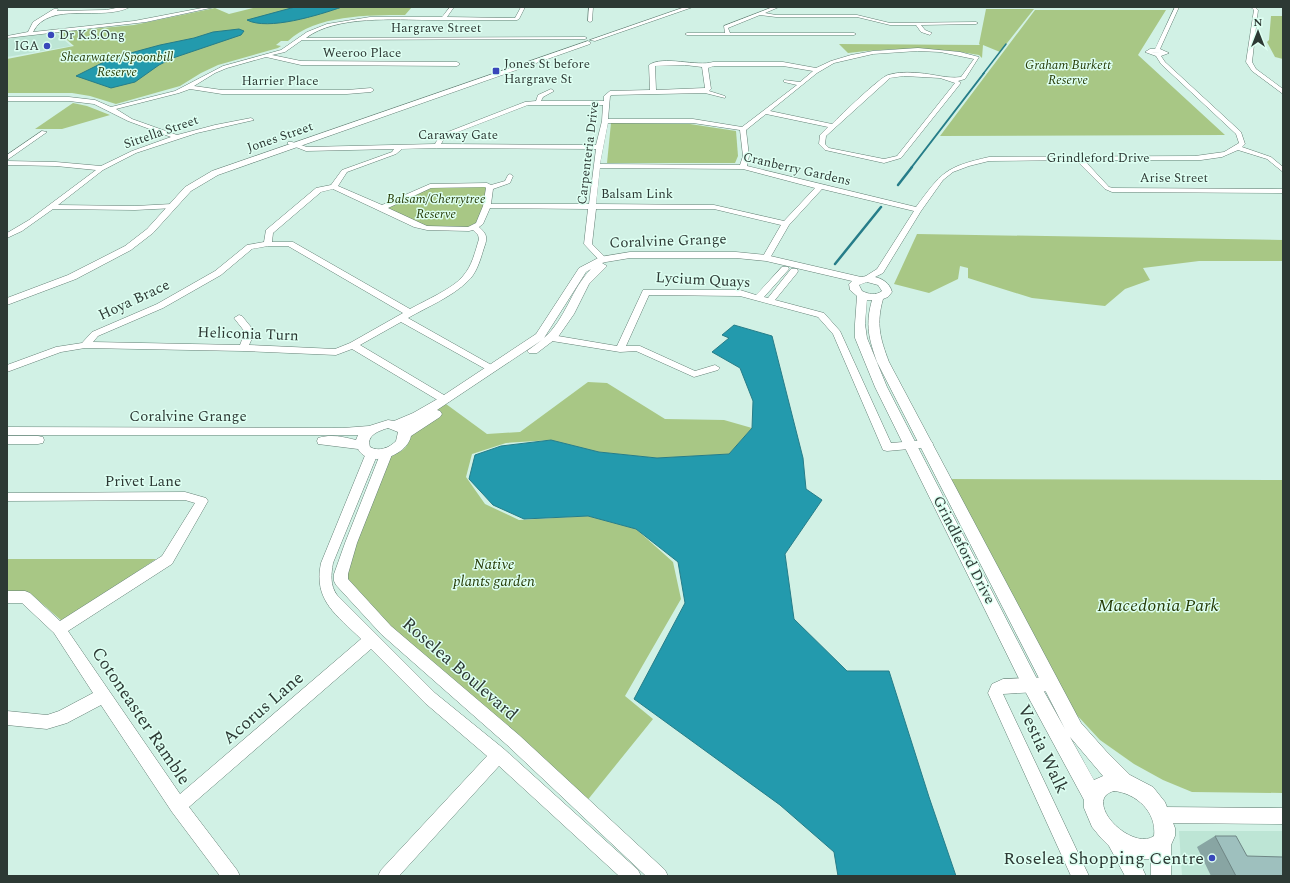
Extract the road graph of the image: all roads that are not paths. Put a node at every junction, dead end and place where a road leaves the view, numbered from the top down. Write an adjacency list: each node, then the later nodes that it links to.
1 (59, 7): 12 (street)
2 (128, 7): 12 (street)
3 (213, 7): 18 (street)
4 (452, 7): 14 (street)
5 (523, 7): 14 (street)
6 (591, 7): 15 (street)
7 (685, 7): 25 (street, Jones Street)
8 (690, 7): 25 (street, Jones Street)
9 (777, 7): 13 (street)
10 (1177, 7): 59 (street)
11 (1253, 7): 32 (street)
12 (50, 13): 18 (street)
13 (761, 14): 17 (street); 20 (street)
14 (444, 18): 24 (street)
15 (590, 21)
16 (976, 23): 17 (street)
17 (918, 24): 22 (street)
18 (30, 33): 23 (street)
19 (687, 34): 20 (street)
20 (728, 34): 21 (street)
21 (854, 34)
22 (930, 34)
23 (7, 37)
24 (302, 39): 25 (street, Hargrave Street); 26 (street)
25 (586, 40): 55 (street, Jones Street)
26 (267, 56): 27 (street, Weeroo Place); 35 (street)
27 (457, 64)
28 (707, 66): 29 (street); 38 (street); 39 (street)
29 (817, 70): 30 (street); 34 (street)
30 (953, 80): 51 (street); 51 (street)
31 (786, 81): 34 (street)
32 (1268, 81): 33 (street); 40 (street)
33 (1279, 82)
34 (801, 84): 48 (street)
35 (189, 87): 36 (street, Harrier Place); 47 (street)
36 (371, 90)
37 (551, 91): 44 (street)
38 (705, 91): 39 (street, Carpenteria Drive); 41 (street, Carpenteria Drive)
39 (653, 92): 45 (street, Carpenteria Drive)
40 (1283, 92)
41 (723, 97)
42 (7, 99): 43 (street)
43 (16, 99): 46 (street); 47 (street)
44 (538, 103): 45 (street); 56 (street)
45 (607, 103): 50 (street, Carpenteria Drive)
46 (7, 104)
47 (111, 109): 54 (street)
48 (764, 112): 51 (street); 52 (street)
49 (251, 120): 54 (street, Sittella Street)
50 (605, 120): 52 (street); 58 (street, Carpenteria Drive)
51 (833, 126)
52 (742, 129): 64 (street)
53 (44, 132): 60 (street)
54 (178, 137): 65 (street, Sittella Street)
55 (296, 143): 57 (street, Caraway Gate); 75 (street, Jones Street)
56 (437, 146): 57 (street, Caraway Gate); 58 (street, Caraway Gate)
57 (401, 147): 68 (street)
58 (599, 147): 63 (street, Carpenteria Drive)
59 (1238, 148): 61 (street, Grindleford Drive); 66 (street)
60 (7, 158)
61 (1078, 158): 71 (street, Arise Street); 77 (street, Grindleford Drive)
62 (7, 164): 65 (street)
63 (597, 166): 64 (street, Cranberry Gardens); 73 (street, Carpenteria Drive)
64 (743, 167): 70 (street, Cranberry Gardens)
65 (101, 168): 74 (street, Sittella Street)
66 (1283, 170)
67 (510, 176): 69 (street)
68 (334, 188): 76 (street); 81 (street)
69 (490, 188): 72 (street); 76 (street)
70 (820, 188): 77 (street, Cranberry Gardens); 78 (street)
71 (1283, 191)
72 (487, 206): 73 (street, Balsam Link); 79 (street)
73 (594, 206): 78 (street, Balsam Link); 83 (street, Carpenteria Drive)
74 (51, 207): 75 (street); 80 (street, Sittella Street)
75 (167, 207): 89 (street, Jones Street); 91 (street, Jones Street)
76 (382, 208): 79 (street)
77 (918, 210): 85 (street, Grindleford Drive)
78 (786, 224): 82 (street)
79 (474, 227): 92 (street, Heliconia Turn)
80 (7, 236)
81 (268, 244): 92 (street); 95 (street, Hoya Brace)
82 (766, 258): 83 (street, Coralvine Grange); 86 (street, Coralvine Grange)
83 (602, 259): 101 (street, Coralvine Grange)
84 (790, 270): 86 (street, Coralvine Grange); 88 (street); 90 (street); 94 (street, Coralvine Grange)
85 (880, 271): 86 (street, Grindleford Drive); 87 (street, Grindleford Drive)
86 (860, 285): 87 (street); 87 (street); 107 (street, Grindleford Drive)
87 (880, 290): 107 (street, Grindleford Drive)
88 (759, 297): 90 (street, Lycium Quays); 98 (street, Lycium Quays)
89 (7, 298)
90 (770, 301): 107 (street, Lycium Quays)
91 (7, 302)
92 (406, 315): 96 (street, Heliconia Turn); 101 (street)
93 (239, 318): 97 (street)
94 (552, 338): 98 (street); 104 (street, Coralvine Grange)
95 (85, 345): 97 (street, Heliconia Turn); 100 (street)
96 (353, 345): 97 (street, Heliconia Turn); 102 (street)
97 (243, 348)
98 (620, 349): 99 (street)
99 (715, 368)
100 (7, 369)
101 (492, 369): 102 (street, Coralvine Grange)
102 (445, 400): 104 (street, Coralvine Grange)
103 (369, 430): 104 (street, Coralvine Grange); 105 (street, Coralvine Grange); 108 (street)
104 (400, 430): 109 (street, Coralvine Grange)
105 (7, 431)
106 (7, 440): 108 (street, Coralvine Grange)
107 (919, 445): 114 (street, Grindleford Drive); 115 (street, Grindleford Drive)
108 (366, 449): 109 (street, Coralvine Grange); 113 (street)
109 (387, 452): 129 (street, Roselea Boulevard)
110 (7, 497): 112 (street, Privet Lane)
111 (7, 597): 112 (street, Cotoneaster Ramble)
112 (59, 629): 116 (street, Cotoneaster Ramble)
113 (372, 639): 118 (street); 121 (street, Acorus Lane)
114 (1051, 684): 115 (street, Vestia Walk); 119 (street, Grindleford Drive)
115 (1031, 685): 120 (street, Grindleford Drive); 130 (street, Vestia Walk)
116 (104, 695): 117 (street); 121 (street, Cotoneaster Ramble)
117 (7, 718)
118 (498, 755): 127 (street); 128 (street)
119 (1123, 782): 120 (street); 122 (street)
120 (1093, 797): 124 (street)
121 (178, 806): 126 (street, Cotoneaster Ramble)
122 (1162, 815): 123 (street); 125 (street)
123 (1283, 816)
124 (1117, 840): 125 (street); 131 (street)
125 (1161, 844): 132 (street)
126 (231, 876)
127 (387, 876)
128 (632, 876)
129 (659, 876)
130 (1080, 876)
131 (1136, 876)
132 (1161, 876)

